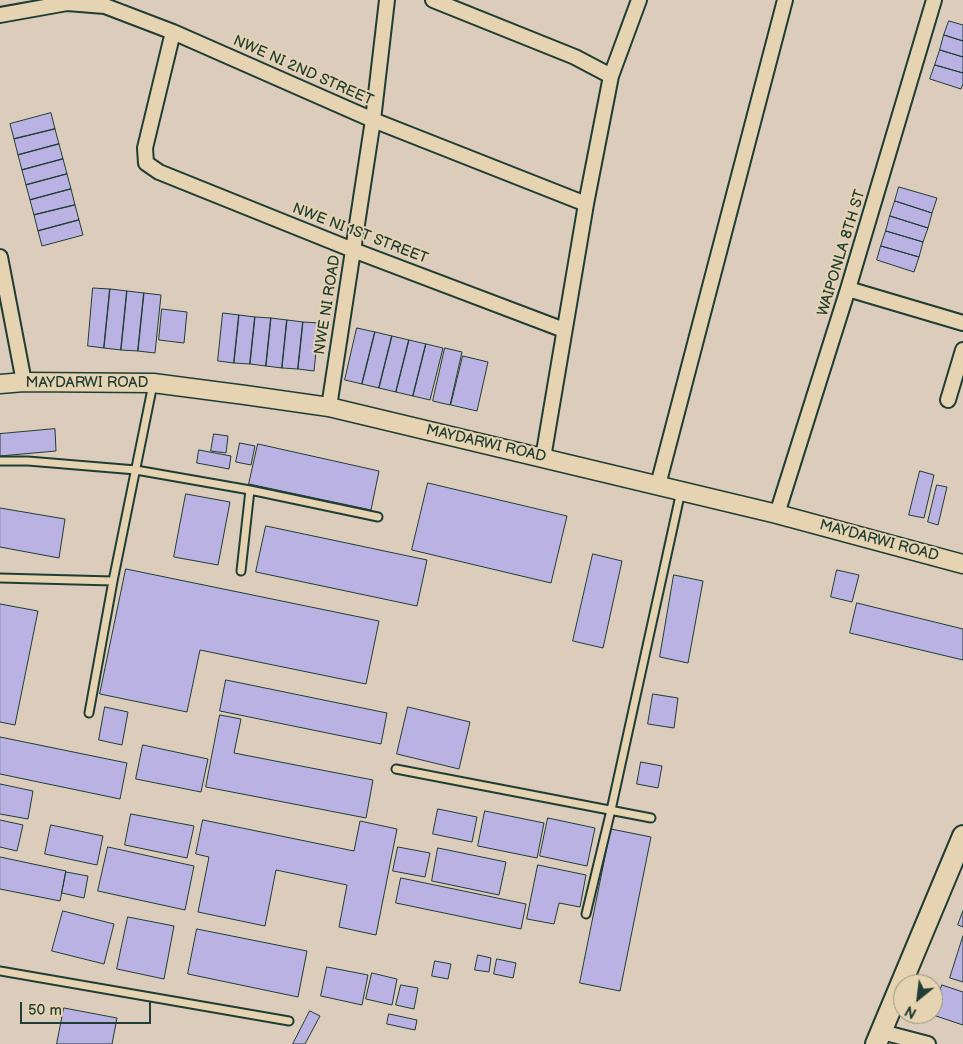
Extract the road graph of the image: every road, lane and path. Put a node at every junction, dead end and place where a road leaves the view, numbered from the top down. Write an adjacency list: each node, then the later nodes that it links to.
1 (387, 0): 9 (street, NWE NI ROAD)
2 (433, 0): 8 (street)
3 (639, 0): 8 (street)
4 (785, 0): 25 (street)
5 (934, 0): 13 (street, WAIPONLA 8TH ST)
6 (0, 15): 7 (street, NWE NI 2ND STREET)
7 (173, 32): 9 (street, NWE NI 2ND STREET); 11 (street, NWE NI 1ST STREET)
8 (611, 76): 10 (street)
9 (373, 120): 10 (street, NWE NI 2ND STREET); 11 (street, NWE NI ROAD)
10 (586, 204): 15 (street)
11 (353, 250): 15 (street, NWE NI 1ST STREET); 21 (street, NWE NI ROAD)
12 (0, 257): 17 (street)
13 (848, 289): 14 (street); 28 (street, WAIPONLA 8TH ST)
14 (963, 323)
15 (564, 330): 22 (street)
16 (963, 350): 20 (street)
17 (24, 382): 18 (street, MAYDARWI ROAD); 19 (street, MAYDARWI ROAD)
18 (153, 383): 21 (street, MAYDARWI ROAD); 24 (lane)
19 (0, 384)
20 (948, 400)
21 (329, 407): 22 (street, MAYDARWI ROAD)
22 (542, 458): 25 (street, MAYDARWI ROAD)
23 (0, 461): 24 (lane)
24 (136, 470): 26 (lane); 33 (lane)
25 (658, 485): 27 (street, MAYDARWI ROAD)
26 (250, 490): 29 (lane); 31 (lane)
27 (681, 490): 28 (street, MAYDARWI ROAD); 36 (lane)
28 (777, 514): 30 (street, MAYDARWI ROAD)
29 (378, 517)
30 (963, 564)
31 (241, 571)
32 (0, 578): 33 (lane)
33 (113, 581): 34 (lane)
34 (89, 713)
35 (396, 769): 36 (lane)
36 (611, 810): 37 (lane); 39 (lane)
37 (651, 818)
38 (963, 836): 42 (main road)
39 (586, 914)
40 (0, 971): 41 (lane)
41 (289, 1021)
42 (879, 1038): 43 (street)
43 (928, 1044)

